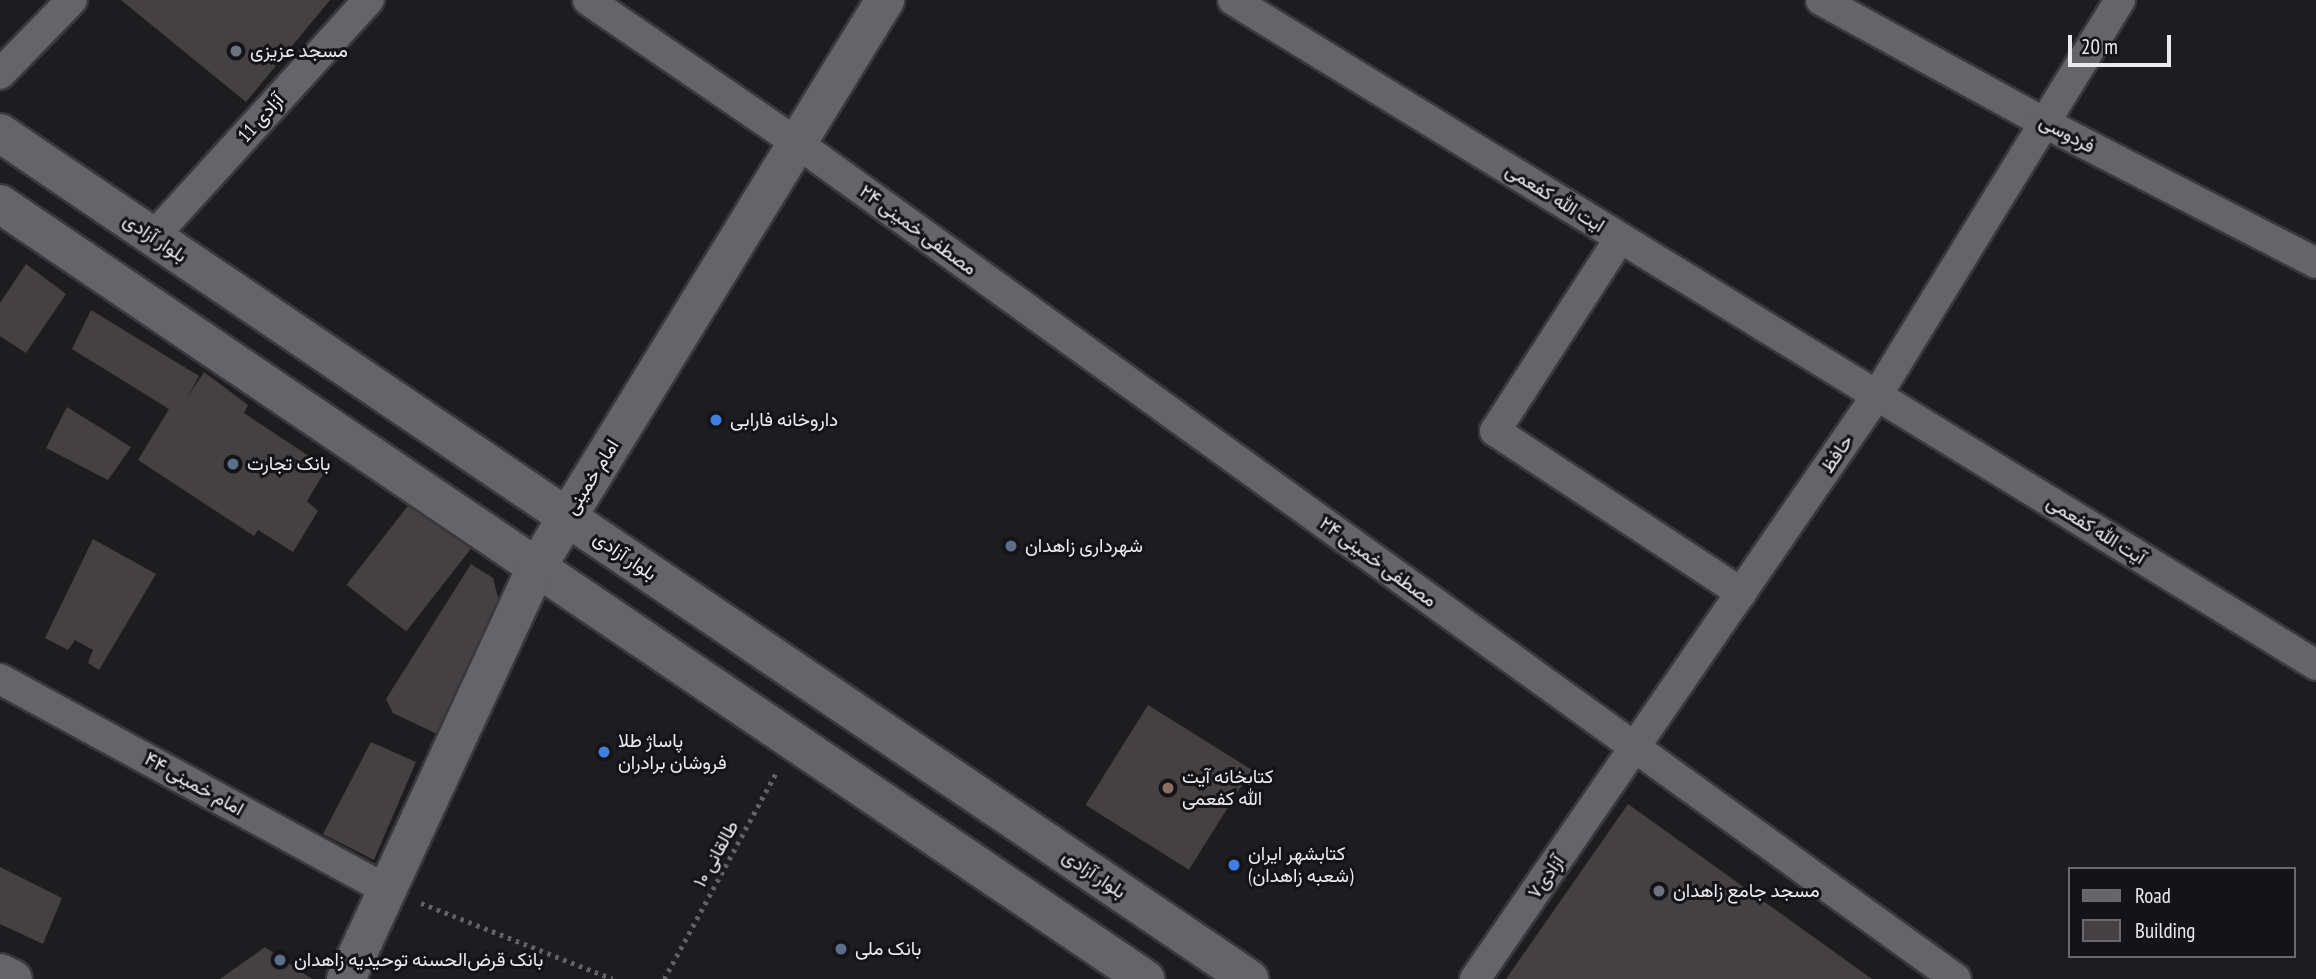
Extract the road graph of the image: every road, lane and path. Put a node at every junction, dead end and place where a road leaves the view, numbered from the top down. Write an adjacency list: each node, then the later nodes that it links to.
1 (72, 0): 8 (street)
2 (369, 0): 13 (street, آزادی 11)
3 (588, 0): 11 (street, مصطفی خمینی ۲۴)
4 (885, 0): 11 (main road, امام خمینی)
5 (1233, 0): 14 (street, ایت الله کفعمی)
6 (1821, 0): 9 (street, فردوسی)
7 (2120, 0): 9 (street, حافظ)
8 (0, 74)
9 (2043, 122): 15 (street, فردوسی); 16 (street, حافظ)
10 (0, 133): 13 (main road, بلوار آزادی)
11 (800, 145): 17 (main road, امام خمینی); 24 (street, مصطفی خمینی ۲۴)
12 (0, 204): 18 (main road)
13 (153, 237): 17 (main road, بلوار آزادی)
14 (1620, 238): 16 (street, ایت الله کفعمی); 19 (street)
15 (2316, 263)
16 (1877, 395): 19 (street, حافظ); 20 (street, آیت الله کفعمی)
17 (568, 517): 18 (main road, امام خمینی); 22 (main road, بلوار آزادی)
18 (536, 568): 23 (main road); 26 (main road, امام خمینی)
19 (1742, 593): 24 (street, حافظ)
20 (2316, 665)
21 (0, 679): 26 (street, امام خمینی ۴۴)
22 (809, 680): 23 (main road); 33 (main road, بلوار آزادی)
23 (784, 735): 31 (path, طالقانی ۱۰); 32 (main road)
24 (1635, 748): 25 (street, حافظ); 35 (street, مصطفی خمینی ۲۴)
25 (1616, 775): 34 (street, آزادی۷)
26 (387, 890): 29 (main road, امام خمینی); 30 (path)
27 (0, 973): 28 (main road)
28 (13, 979)
29 (346, 979)
30 (612, 979)
31 (664, 979)
32 (1145, 979)
33 (1249, 979)
34 (1475, 979)
35 (1956, 979)

